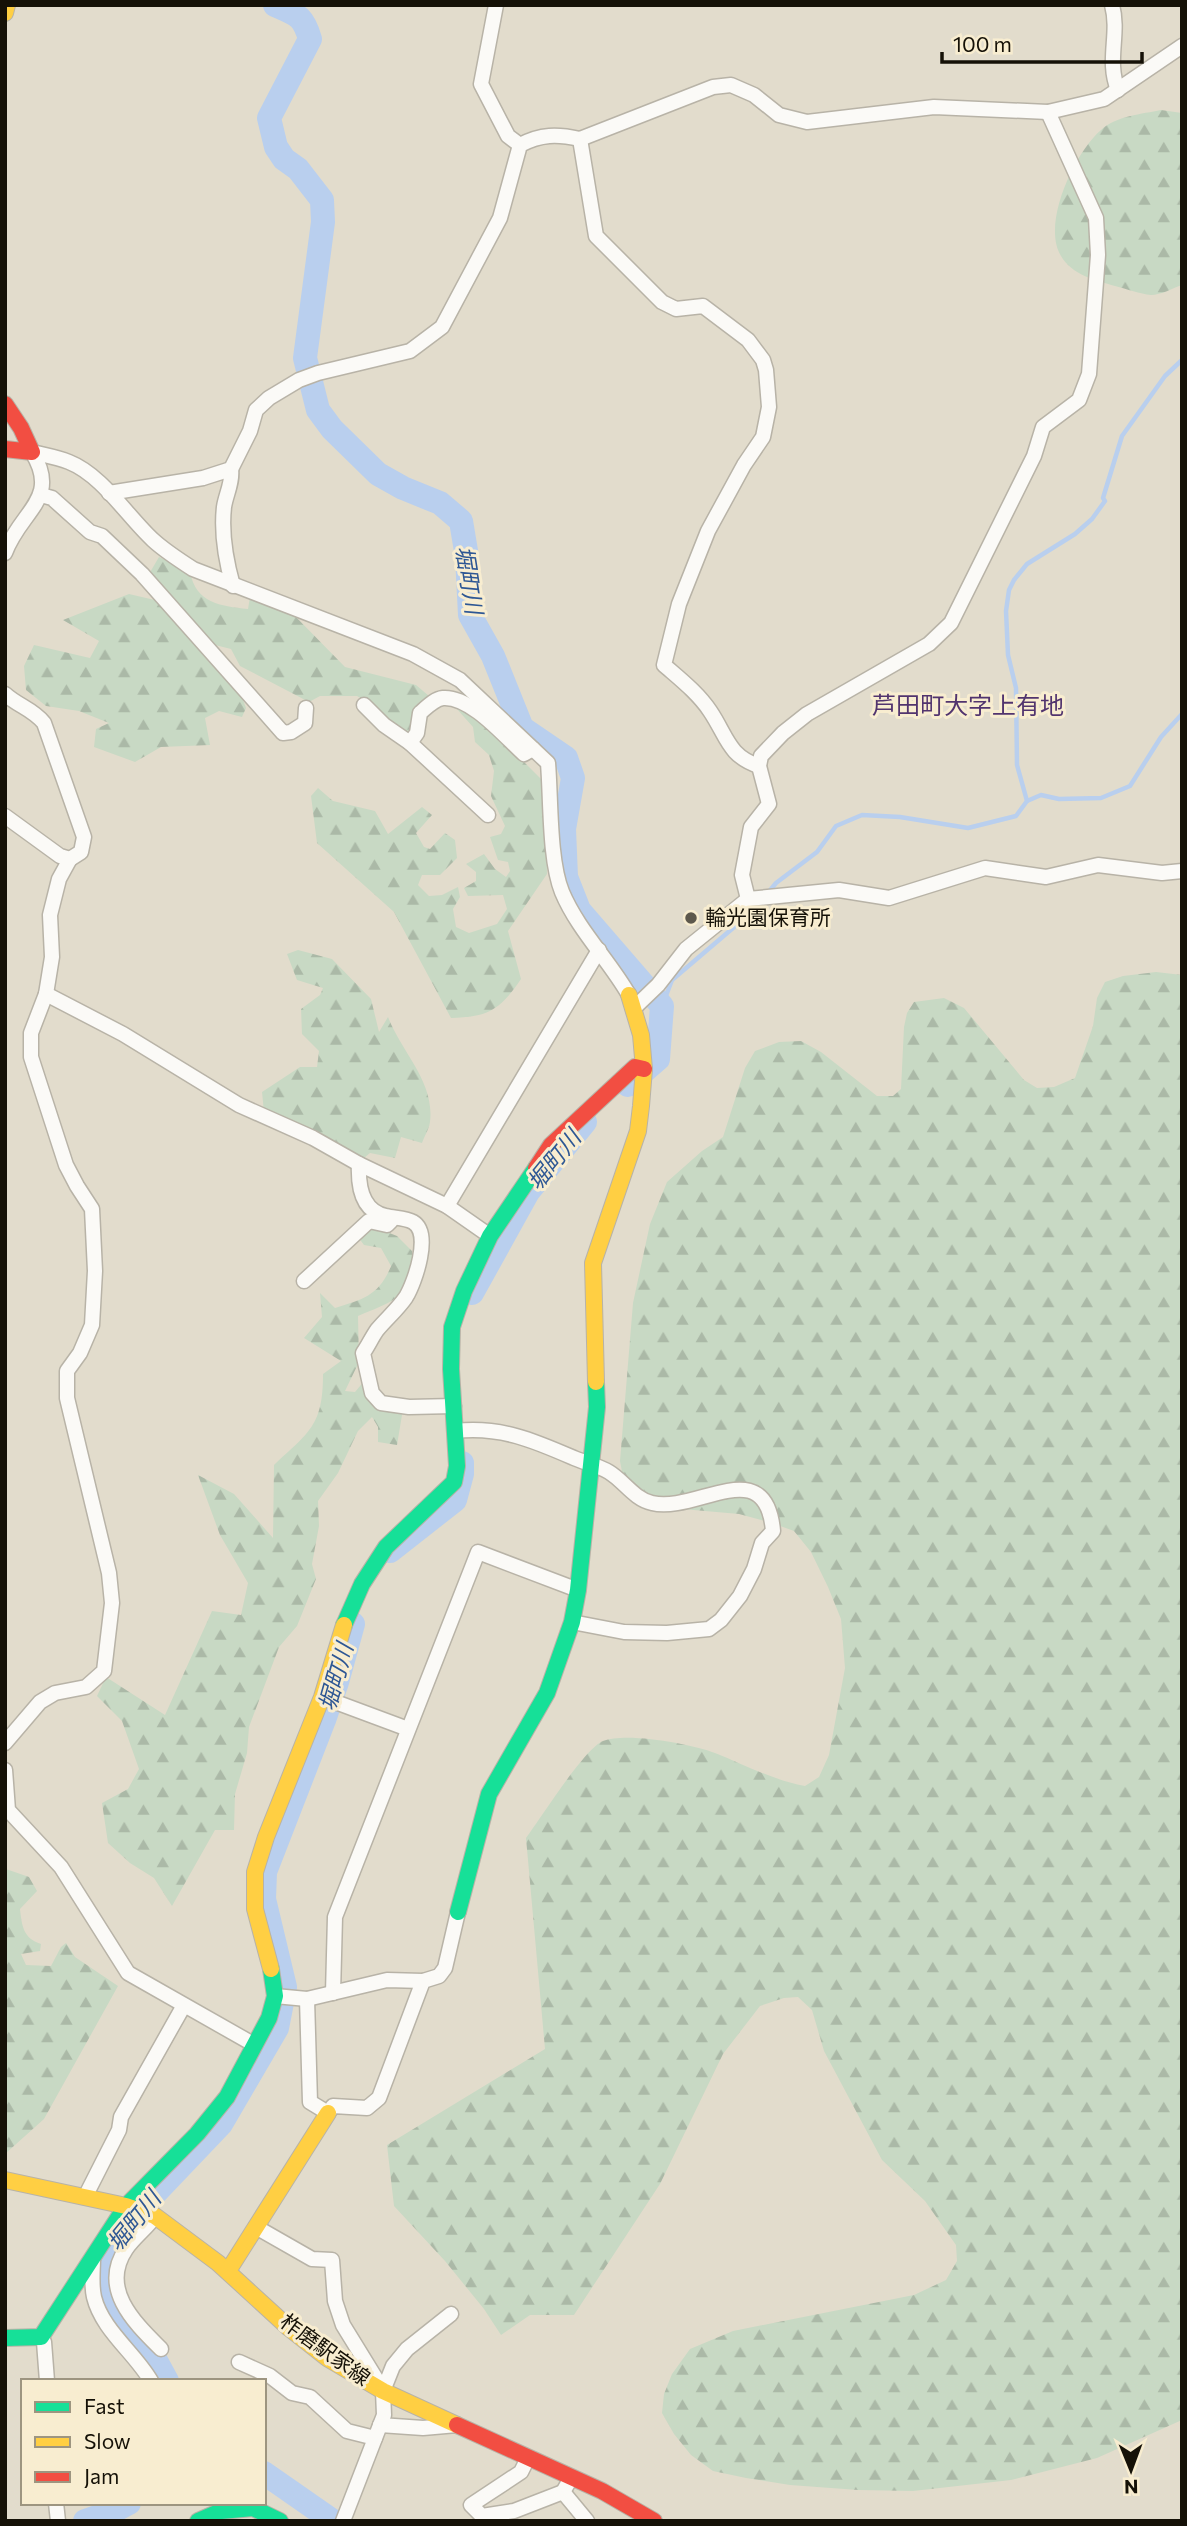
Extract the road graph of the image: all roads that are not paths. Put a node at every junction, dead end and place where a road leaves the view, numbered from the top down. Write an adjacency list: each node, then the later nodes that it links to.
1 (7, 5): 4 (street)
2 (496, 5): 9 (street)
3 (1112, 5): 6 (street)
4 (5, 13)
5 (1182, 46): 6 (street)
6 (1118, 90): 7 (street)
7 (1048, 113): 8 (street); 23 (street)
8 (580, 139): 9 (street); 23 (street)
9 (520, 145): 13 (street)
10 (5, 404): 12 (street)
11 (5, 449): 12 (street)
12 (32, 452): 14 (street); 15 (street)
13 (231, 469): 14 (street); 17 (street)
14 (109, 493): 17 (street)
15 (41, 495): 16 (street); 20 (street)
16 (5, 553)
17 (233, 586): 22 (street)
18 (5, 694): 26 (street)
19 (363, 705): 21 (street)
20 (306, 708)
21 (410, 743): 22 (street); 24 (street)
22 (533, 749): 29 (street)
23 (759, 766): 28 (street)
24 (488, 815)
25 (5, 816): 26 (street)
26 (69, 859): 30 (street)
27 (1182, 871): 28 (street)
28 (748, 899): 31 (street)
29 (599, 950): 31 (street); 34 (street)
30 (46, 994): 33 (street); 45 (street)
31 (631, 1002): 32 (street)
32 (643, 1069): 36 (street); 40 (street)
33 (359, 1164): 34 (street); 35 (street)
34 (447, 1206): 36 (street)
35 (395, 1218): 37 (street); 38 (street)
36 (490, 1236): 38 (street)
37 (304, 1281)
38 (454, 1406): 39 (street)
39 (456, 1431): 40 (street); 43 (street)
40 (591, 1465): 41 (street); 42 (street)
41 (578, 1590): 42 (street); 44 (street)
42 (572, 1622): 47 (street)
43 (322, 1697): 44 (street); 50 (street)
44 (408, 1728): 49 (street)
45 (5, 1743)
46 (5, 1770): 52 (street)
47 (458, 1912): 48 (street)
48 (423, 1981): 49 (street); 54 (street)
49 (332, 1993): 51 (street)
50 (275, 1996): 51 (street); 53 (street)
51 (303, 1999): 54 (street)
52 (183, 2007): 53 (street); 56 (street)
53 (253, 2044): 57 (street)
54 (328, 2112): 59 (street)
55 (5, 2180): 56 (street, 柞磨駅家線)
56 (85, 2197): 57 (street, 柞磨駅家線)
57 (130, 2207): 58 (street, 柞磨駅家線); 61 (street)
58 (153, 2215): 60 (street, 柞磨駅家線); 62 (street)
59 (256, 2227): 60 (street); 70 (street)
60 (228, 2272): 70 (street, 柞磨駅家線)
61 (85, 2283): 62 (street); 64 (street); 69 (street)
62 (118, 2293): 66 (street)
63 (451, 2314): 70 (street)
64 (41, 2337): 65 (street); 68 (street)
65 (6, 2340)
66 (161, 2349)
67 (239, 2361): 72 (street)
68 (47, 2379)
69 (150, 2379)
70 (383, 2391): 71 (street, 柞磨駅家線); 72 (street)
71 (458, 2425): 72 (street); 73 (street, 柞磨駅家線)
72 (378, 2431): 75 (street)
73 (528, 2458): 74 (street, 柞磨駅家線); 74 (street)
74 (567, 2485): 78 (street); 79 (street, 柞磨駅家線)
75 (344, 2518)
76 (198, 2521): 77 (street)
77 (280, 2521)
78 (587, 2521)
79 (654, 2521)

